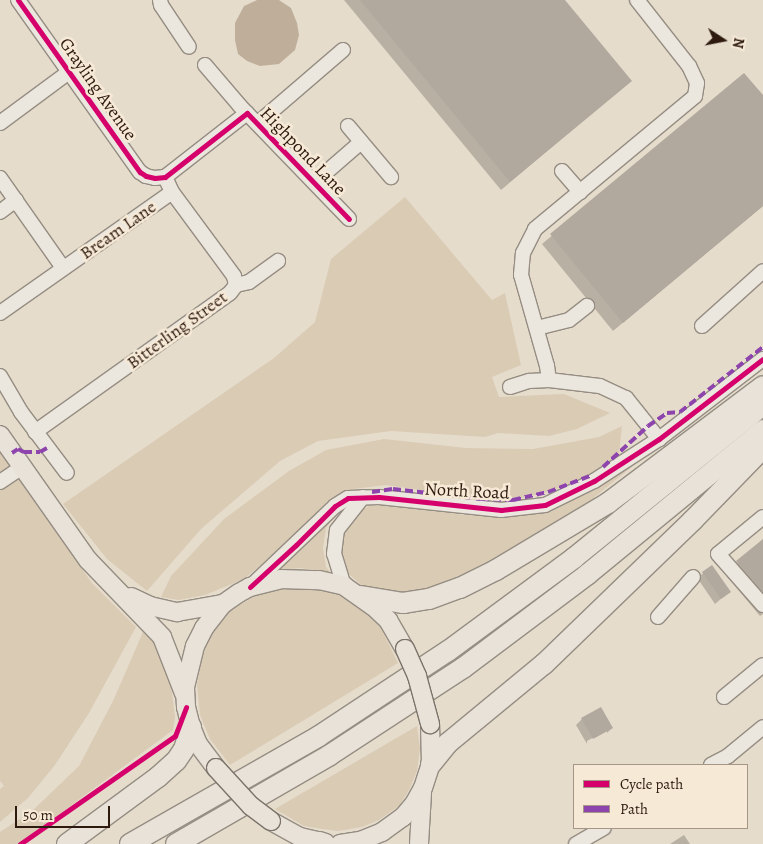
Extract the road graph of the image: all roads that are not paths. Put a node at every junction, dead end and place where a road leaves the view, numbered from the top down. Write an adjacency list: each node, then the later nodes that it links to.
1 (18, 0): 7 (street, Grayling Avenue)
2 (160, 0): 4 (street)
3 (637, 0): 19 (street)
4 (189, 46)
5 (343, 50): 10 (street)
6 (206, 65): 8 (street)
7 (69, 72): 9 (street); 14 (street, Grayling Avenue)
8 (247, 113): 10 (street, Highpond Lane); 14 (street, Highpond Lane)
9 (0, 123)
10 (258, 124): 17 (street, Highpond Lane)
11 (348, 126): 12 (street)
12 (361, 142): 15 (street); 17 (street, Highpond Lane)
13 (562, 171): 19 (street)
14 (164, 177): 18 (street, Bitterling Street)
15 (391, 177)
16 (0, 178): 20 (street)
17 (315, 182): 22 (street, Highpond Lane)
18 (172, 192): 24 (street, Bream Lane); 26 (street, Bitterling Street)
19 (580, 192): 30 (street)
20 (16, 200): 21 (street); 24 (street)
21 (0, 212)
22 (349, 219)
23 (278, 261): 26 (street)
24 (63, 268): 28 (street, Bream Lane)
25 (763, 271): 29 (street)
26 (236, 285): 38 (street, Bitterling Street)
27 (587, 306): 30 (street)
28 (0, 313)
29 (702, 326)
30 (537, 328): 33 (street)
31 (763, 360): 40 (street, North Road)
32 (0, 376): 38 (street)
33 (549, 380): 35 (street); 40 (street)
34 (763, 386): 49 (highway)
35 (510, 387)
36 (763, 404): 64 (highway)
37 (763, 430): 65 (highway)
38 (35, 432): 43 (street)
39 (0, 436): 42 (main road)
40 (659, 439): 45 (street, North Road)
41 (763, 448): 59 (highway)
42 (22, 467): 44 (street); 50 (main road)
43 (67, 473)
44 (0, 482)
45 (363, 497): 48 (street, North Road); 49 (street)
46 (763, 517): 52 (street)
47 (693, 577): 53 (street)
48 (250, 587): 49 (main road); 51 (main road)
49 (353, 591): 59 (main road, bridge)
50 (127, 597): 51 (main road); 55 (main road)
51 (223, 604): 55 (main road)
52 (763, 605)
53 (658, 616)
54 (763, 665): 56 (street)
55 (184, 696): 57 (main road)
56 (724, 697)
57 (191, 727): 63 (highway); 66 (main road, bridge)
58 (763, 728): 60 (street)
59 (431, 764): 61 (main road)
60 (713, 764)
61 (423, 788): 66 (main road); 67 (main road)
62 (602, 829): 68 (street)
63 (67, 844)
64 (130, 844)
65 (176, 844)
66 (335, 844)
67 (419, 844)
68 (576, 844)

